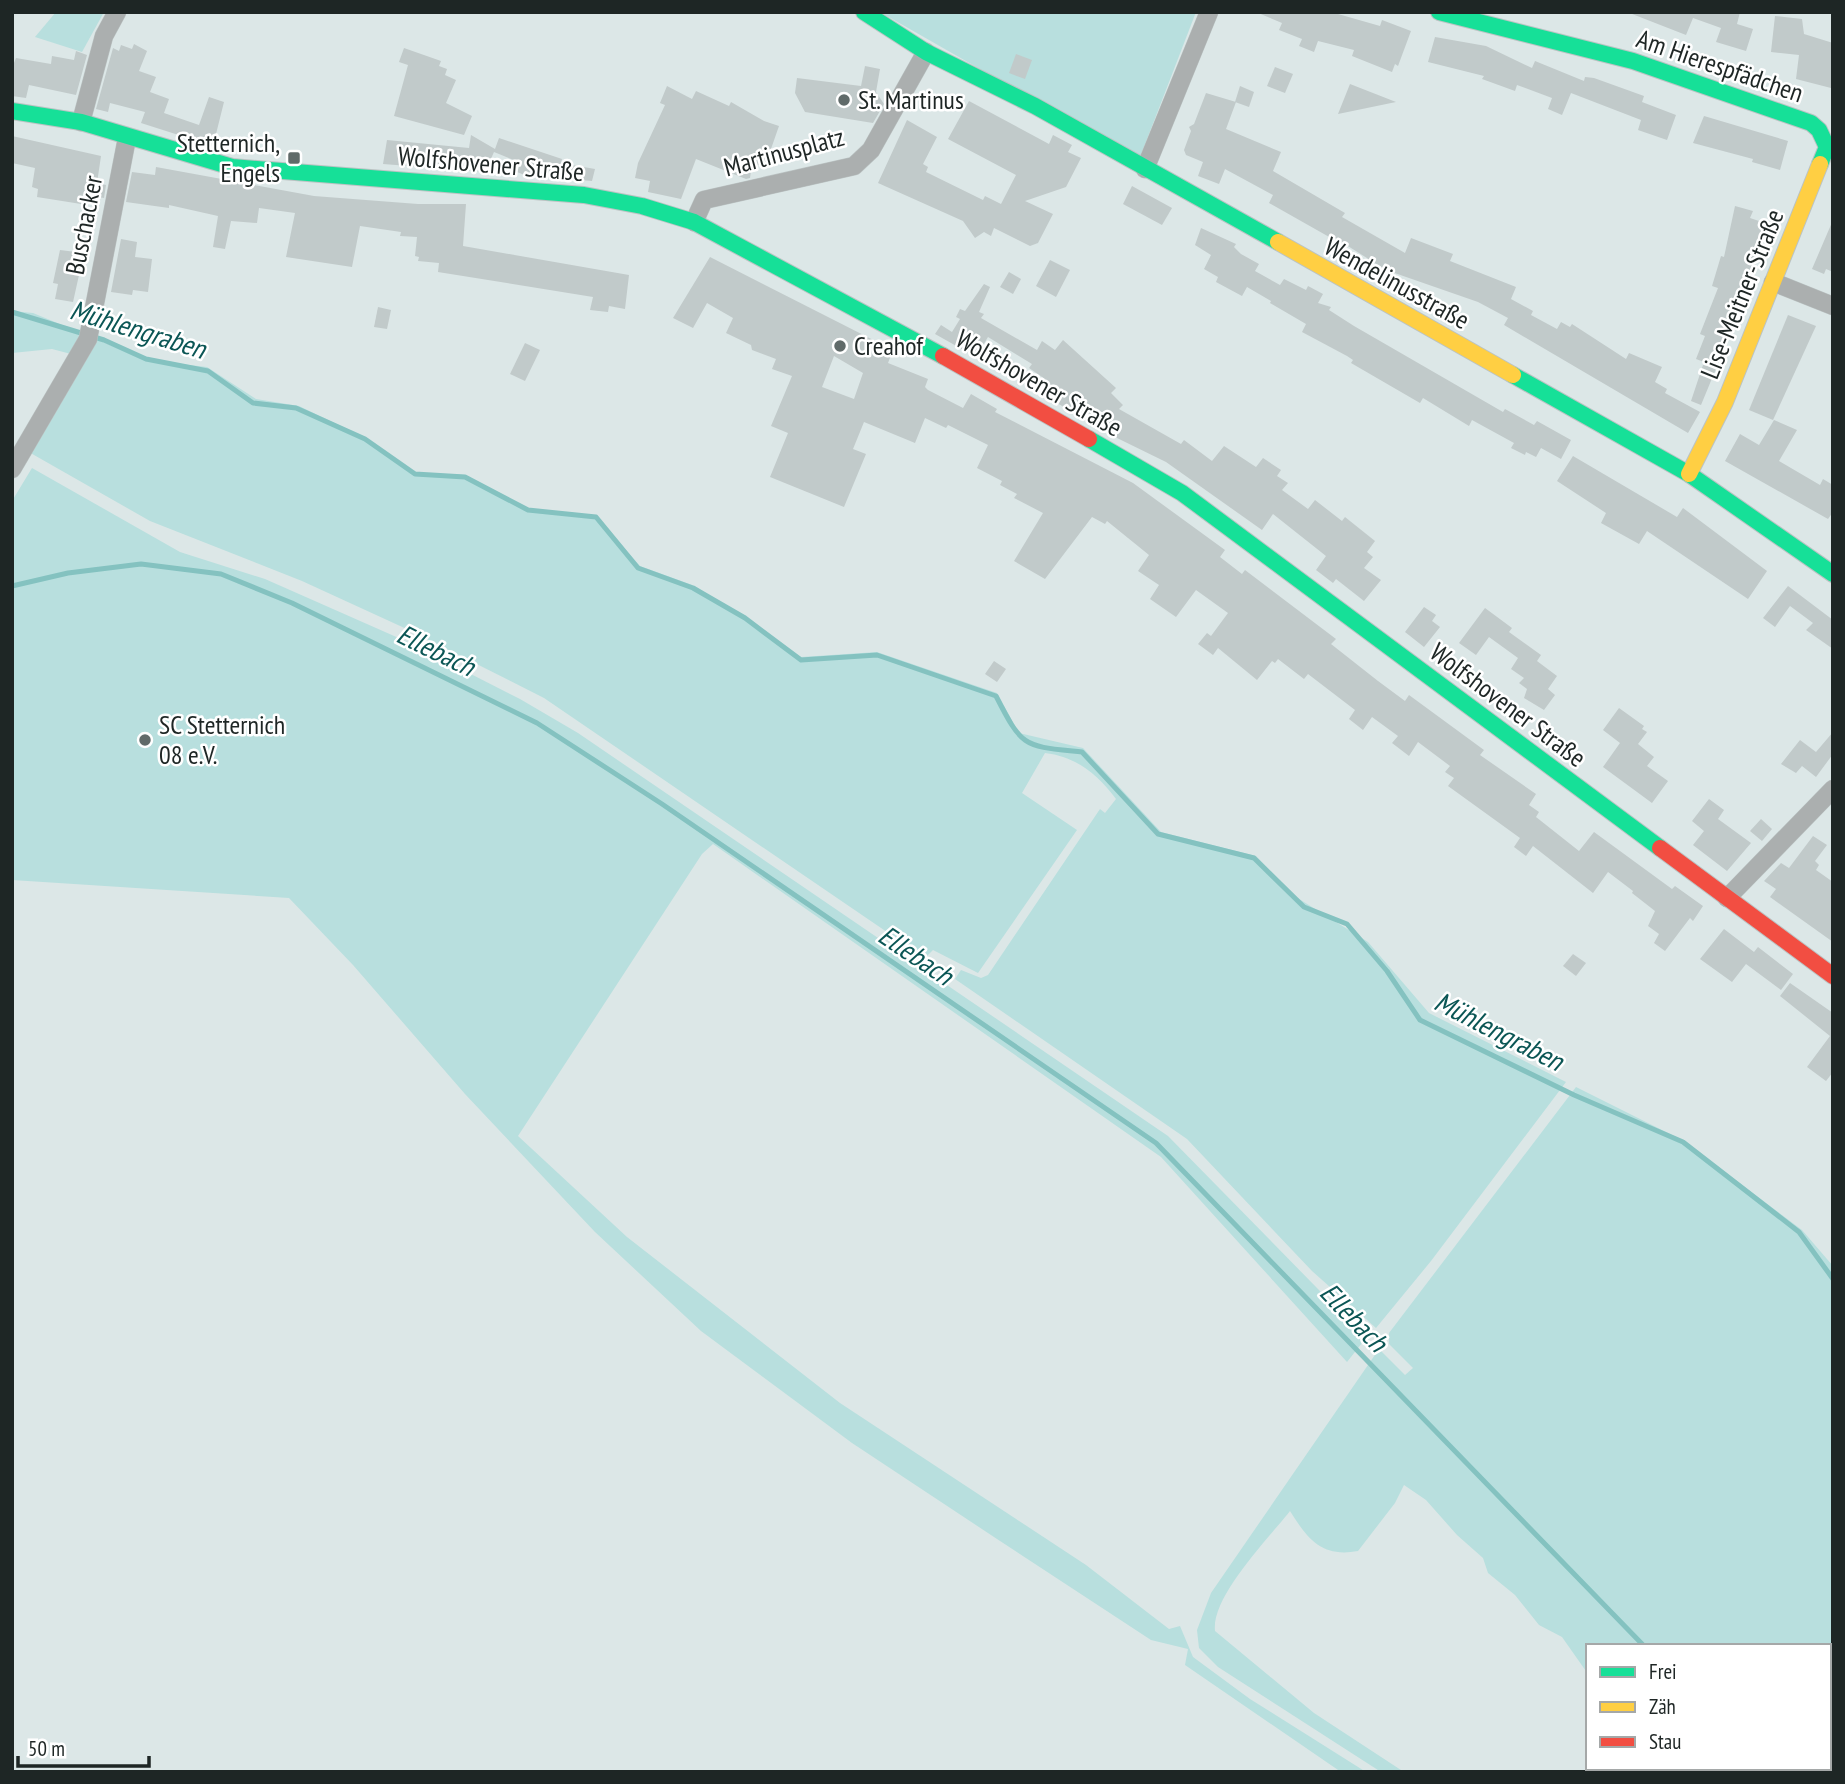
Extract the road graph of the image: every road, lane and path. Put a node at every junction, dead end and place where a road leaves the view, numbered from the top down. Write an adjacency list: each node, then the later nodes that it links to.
1 (117, 12): 7 (street)
2 (864, 12): 5 (street, Wendelinusstraße)
3 (1209, 12): 10 (street)
4 (1439, 12): 8 (street, Am Hierespfädchen)
5 (926, 52): 10 (street, Wendelinusstraße); 11 (street, Martinusplatz)
6 (12, 111): 7 (street, Wolfshovener Straße)
7 (81, 122): 9 (street, Wolfshovener Straße)
8 (1819, 130): 12 (street, Lise-Meitner-Straße)
9 (127, 138): 11 (street, Wolfshovener Straße); 14 (street, Buschacker)
10 (1145, 169): 15 (street, Wendelinusstraße)
11 (694, 222): 18 (street, Wolfshovener Straße)
12 (1773, 282): 13 (street); 15 (street, Lise-Meitner-Straße)
13 (1833, 306)
14 (12, 468)
15 (1689, 474): 16 (street, Wendelinusstraße)
16 (1833, 574)
17 (1833, 789): 18 (street)
18 (1727, 898): 19 (street, Wolfshovener Straße)
19 (1833, 976)

